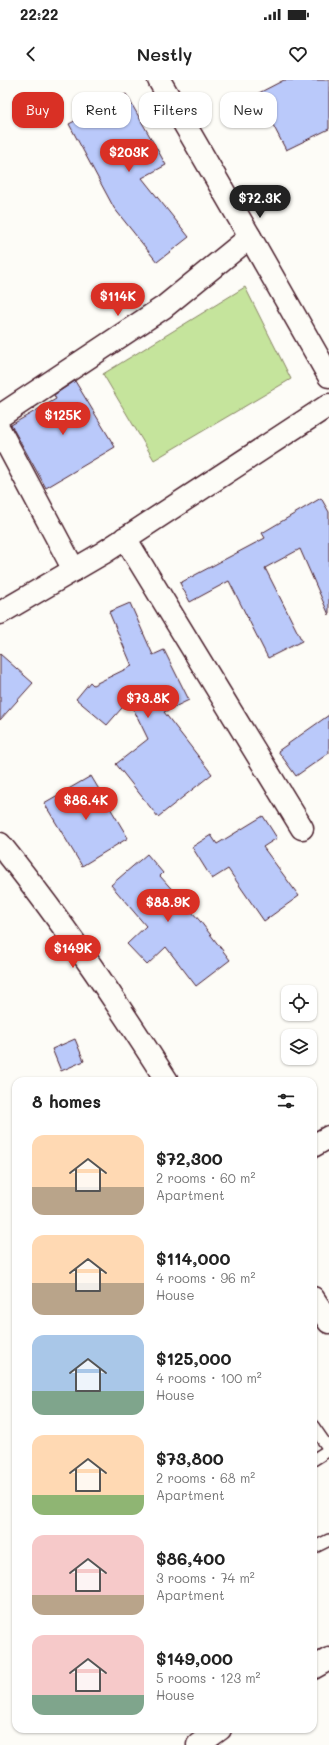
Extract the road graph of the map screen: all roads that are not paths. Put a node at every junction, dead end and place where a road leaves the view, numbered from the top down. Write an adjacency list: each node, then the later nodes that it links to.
1 (159, 80): 2 (street)
2 (250, 236): 3 (street); 5 (street)
3 (329, 376)
4 (329, 405): 7 (street)
5 (0, 416)
6 (0, 431): 8 (street)
7 (125, 538): 8 (street); 10 (street)
8 (74, 570): 9 (street)
9 (0, 613)
10 (302, 828)
11 (0, 844): 12 (street)
12 (164, 1077)
13 (329, 1137): 14 (street)
14 (317, 1144)
15 (317, 1304): 16 (street)
16 (329, 1322)
17 (317, 1432): 18 (lane)
18 (329, 1449): 19 (lane)
19 (317, 1457)
20 (329, 1540): 21 (lane)
21 (317, 1546)
22 (329, 1659): 23 (street)
23 (317, 1666)
24 (214, 1733): 25 (street)
25 (198, 1745)

